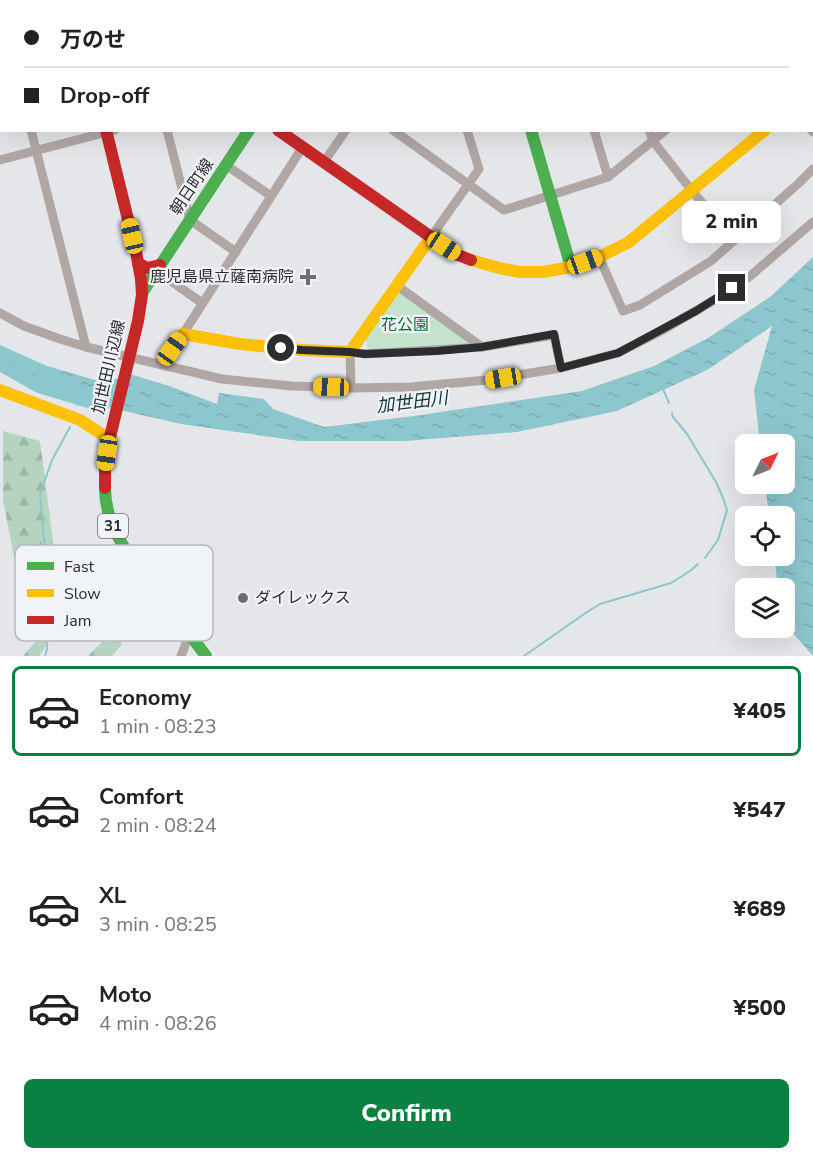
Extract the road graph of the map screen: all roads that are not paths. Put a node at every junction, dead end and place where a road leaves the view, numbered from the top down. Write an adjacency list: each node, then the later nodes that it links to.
1 (32, 132): 17 (street)
2 (105, 132): 17 (street)
3 (109, 132): 33 (street, 加世田川辺線 / 31)
4 (168, 132): 27 (street)
5 (248, 132): 20 (street, 朝日町線)
6 (281, 132): 16 (street)
7 (345, 132): 19 (street)
8 (396, 132): 23 (street)
9 (468, 132): 23 (street)
10 (532, 132): 25 (street)
11 (595, 132): 22 (street)
12 (650, 132): 15 (street)
13 (664, 132): 15 (street)
14 (763, 132): 24 (street)
15 (653, 141): 22 (street); 24 (street)
16 (302, 148): 19 (street); 26 (street)
17 (37, 151): 18 (street); 41 (street)
18 (0, 160)
19 (324, 162): 29 (street)
20 (226, 165): 26 (street); 27 (street, 朝日町線)
21 (813, 169): 30 (street)
22 (608, 177): 25 (street)
23 (469, 185): 25 (street); 29 (street)
24 (692, 191): 30 (street); 32 (street)
25 (551, 195): 34 (street)
26 (271, 196): 31 (street)
27 (190, 220): 31 (street); 35 (street, 朝日町線)
28 (813, 222): 46 (street)
29 (430, 237): 34 (street); 36 (street)
30 (734, 240): 32 (street)
31 (236, 252): 38 (street)
32 (599, 257): 34 (street)
33 (138, 262): 35 (street); 37 (street, 加世田川辺線 / 31)
34 (571, 267)
35 (159, 268): 37 (street, 朝日町線); 38 (street)
36 (396, 285): 42 (street); 43 (street)
37 (142, 293): 44 (street, 加世田川辺線 / 31)
38 (202, 303): 40 (street)
39 (0, 313): 41 (street)
40 (183, 334): 43 (street); 45 (street)
41 (86, 347): 44 (street)
42 (482, 347): 43 (street); 46 (street)
43 (350, 352): 47 (street)
44 (128, 361): 45 (street); 49 (street, 加世田川辺線 / 31)
45 (161, 364): 47 (street)
46 (561, 368): 47 (street)
47 (351, 388)
48 (0, 390): 49 (street)
49 (109, 439): 50 (street, 加世田川辺線 / 31)
50 (123, 545)
51 (187, 641): 53 (street)
52 (194, 641): 54 (street, 加世田川辺線 / 31)
53 (182, 656)
54 (206, 656)

